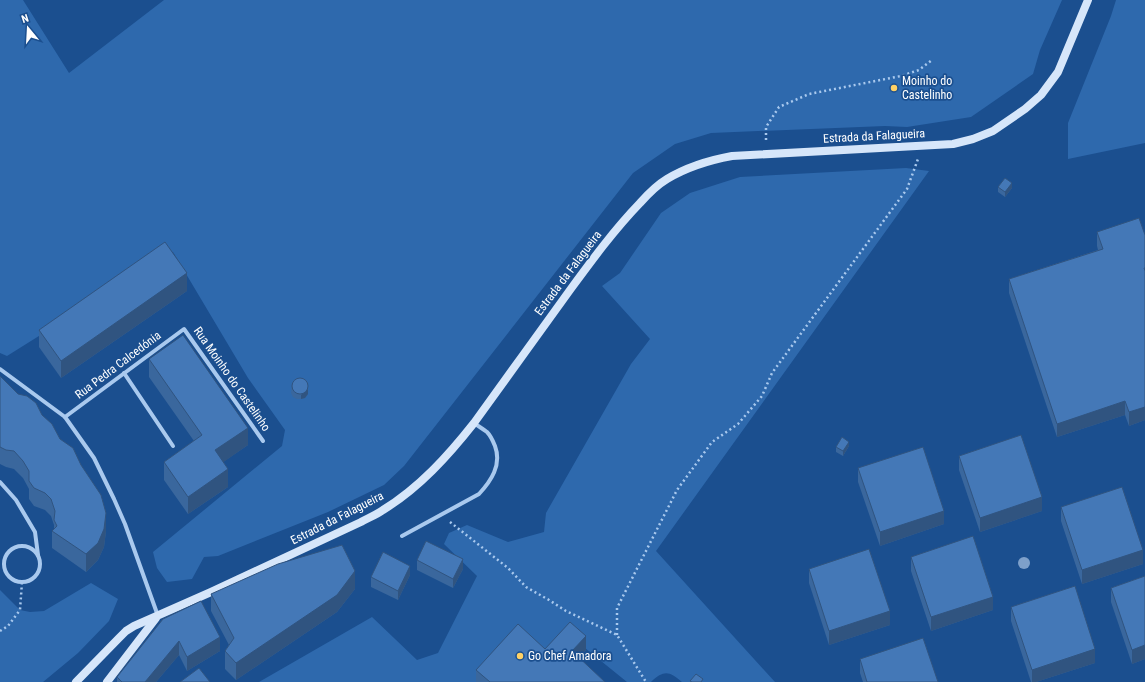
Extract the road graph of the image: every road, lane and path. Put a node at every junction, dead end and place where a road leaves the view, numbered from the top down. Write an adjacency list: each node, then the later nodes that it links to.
1 (1088, 0): 3 (street, Estrada da Falagueira)
2 (932, 60): 4 (path)
3 (923, 145): 4 (street, Estrada da Falagueira); 19 (path)
4 (765, 154): 9 (street, Estrada da Falagueira)
5 (184, 329): 7 (street, Rua Pedra Calcedónia); 10 (street, Rua Moinho do Castelinho)
6 (0, 369): 8 (street)
7 (124, 373): 8 (street, Rua Pedra Calcedónia); 11 (street)
8 (65, 417): 17 (street)
9 (474, 423): 13 (street); 17 (street, Estrada da Falagueira)
10 (263, 441)
11 (173, 446)
12 (0, 482): 15 (street)
13 (440, 515): 14 (street); 19 (path)
14 (402, 536)
15 (38, 557): 16 (street); 16 (street)
16 (22, 582): 18 (path)
17 (158, 616): 20 (street); 21 (street, Estrada da Falagueira)
18 (0, 631)
19 (617, 635): 22 (path)
20 (82, 681)
21 (107, 682)
22 (646, 682)

